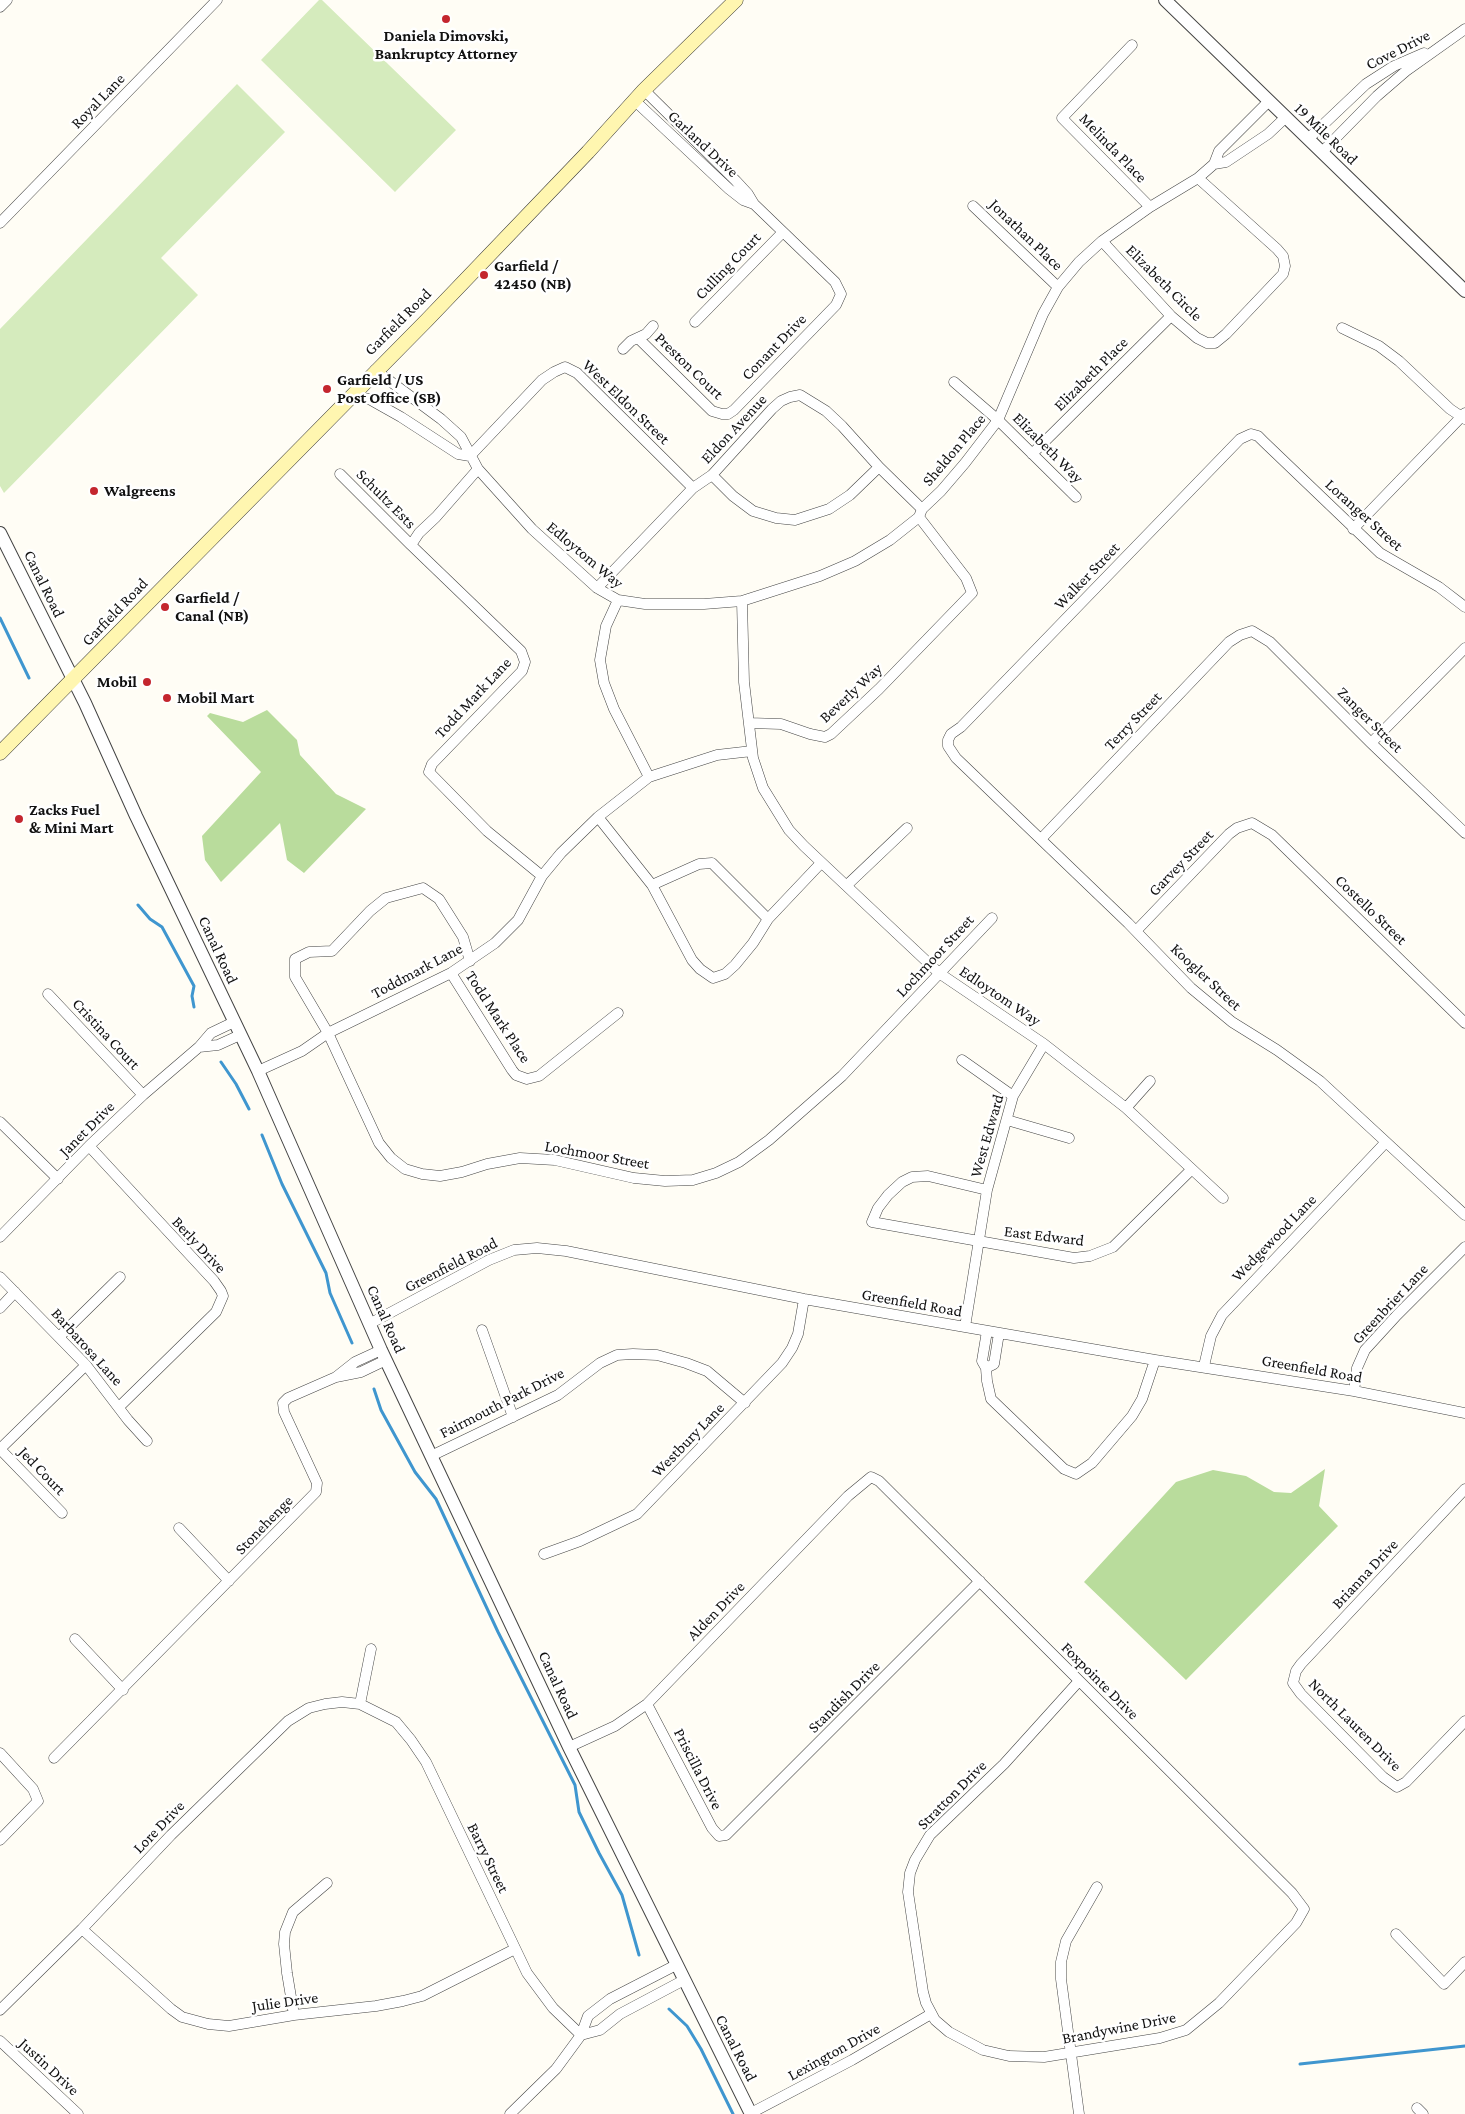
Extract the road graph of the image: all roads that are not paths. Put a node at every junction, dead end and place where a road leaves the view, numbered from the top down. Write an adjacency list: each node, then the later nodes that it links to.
1 (7, 0): 5 (street)
2 (217, 0): 20 (street, Royal Lane)
3 (736, 0): 10 (main road, Garfield Road)
4 (1165, 0): 12 (street, 19 Mile Road)
5 (0, 7)
6 (1465, 29): 7 (street, Cove Drive)
7 (1445, 42): 9 (street, Cove Drive); 11 (street, Cove Drive)
8 (1132, 45): 19 (street, Melinda Place)
9 (1366, 84): 11 (street, Cove Drive); 14 (street, Cove Drive)
10 (639, 95): 21 (street, Garland Drive); 32 (main road, Garfield Road)
11 (1377, 96): 15 (street, Cove Drive)
12 (1269, 101): 13 (street, 19 Mile Road); 16 (street, Sheldon Place)
13 (1286, 117): 14 (street, 19 Mile Road); 16 (street, Sheldon Place)
14 (1308, 139): 15 (street, 19 Mile Road)
15 (1322, 152): 24 (street, 19 Mile Road)
16 (1214, 164): 17 (street, Sheldon Place)
17 (1198, 178): 19 (street, Sheldon Place); 26 (street, Elizabeth Circle)
18 (973, 206): 23 (street, Jonathan Place)
19 (1150, 207): 22 (street, Sheldon Place)
20 (2, 218)
21 (783, 232): 25 (street, Garland Drive); 27 (street, Culling Court)
22 (1102, 241): 23 (street, Sheldon Place); 26 (street, Elizabeth Circle)
23 (1058, 287): 37 (street, Sheldon Place)
24 (1465, 291)
25 (840, 294): 35 (street, Conant Drive)
26 (1171, 316): 39 (street, Elizabeth Place)
27 (695, 322)
28 (653, 326): 30 (street, Preston Court)
29 (1342, 328): 36 (street)
30 (638, 338): 31 (street, Preston Court); 35 (street, Preston Court)
31 (623, 349)
32 (375, 370): 34 (main road, Garfield Road); 40 (street, Edloytom Way)
33 (954, 382): 37 (street, Elizabeth Way)
34 (351, 396): 40 (street); 57 (main road, Garfield Road)
35 (722, 414)
36 (1464, 416): 48 (street)
37 (998, 420): 39 (street, Elizabeth Way); 47 (street, Sheldon Place)
38 (1251, 434): 48 (street, Loranger Street); 59 (street, Walker Street)
39 (1032, 454): 46 (street, Elizabeth Way)
40 (470, 456): 42 (street, Edloytom Way); 45 (street, West Eldon Street)
41 (879, 467): 44 (street); 44 (street, Eldon Avenue); 47 (street, Eldon Avenue)
42 (478, 469): 50 (street); 51 (street, Edloytom Way)
43 (340, 474): 50 (street, Schultz Ests)
44 (712, 475): 45 (street, Eldon Avenue)
45 (694, 488): 51 (street, Eldon Avenue)
46 (1076, 497)
47 (920, 513): 53 (street, Sheldon Place); 58 (street, Beverly Way)
48 (1353, 529): 54 (street, Loranger Street)
49 (0, 533): 57 (street, Canal Road)
50 (411, 545): 70 (street, Todd Mark Lane)
51 (597, 588): 52 (street, Edloytom Way)
52 (618, 600): 53 (street, Sheldon Place); 63 (street, Edloytom Way)
53 (742, 601): 58 (street)
54 (1465, 607)
55 (1252, 632): 60 (street, Zanger Street); 68 (street, Terry Street)
56 (1465, 648): 60 (street)
57 (73, 680): 62 (main road, Garfield Road); 81 (street, Canal Road)
58 (749, 723): 61 (street, Edloytom Way)
59 (948, 740): 68 (street, Koogler Street)
60 (1371, 744): 67 (street, Zanger Street)
61 (752, 750): 63 (street); 69 (street, Edloytom Way)
62 (0, 753)
63 (648, 777): 64 (street)
64 (598, 817): 70 (street, Toddmark Lane); 72 (street)
65 (1252, 823): 75 (street, Garvey Street); 82 (street, Costello Street)
66 (907, 828): 71 (street)
67 (1465, 833)
68 (1041, 838): 75 (street, Koogler Street)
69 (821, 863): 71 (street, Edloytom Way); 74 (street)
70 (542, 876): 76 (street, Toddmark Lane)
71 (847, 884): 78 (street, Edloytom Way)
72 (652, 886): 74 (street); 74 (street)
73 (992, 918): 78 (street, Lochmoor Street)
74 (768, 919)
75 (1136, 931): 96 (street, Koogler Street)
76 (470, 960): 77 (street, Toddmark Lane); 83 (street)
77 (451, 973): 80 (street, Todd Mark Place); 83 (street, Toddmark Lane)
78 (939, 973): 83 (street, Lochmoor Street); 85 (street, Edloytom Way)
79 (48, 994): 90 (street, Cristina Court)
80 (618, 1013)
81 (234, 1022): 84 (street, Canal Road); 86 (street, Janet Drive)
82 (1465, 1023)
83 (328, 1033): 88 (street, Toddmark Lane)
84 (240, 1035): 86 (street, Janet Drive); 88 (street, Canal Road)
85 (1044, 1044): 91 (street, West Edward); 92 (street, Edloytom Way)
86 (199, 1047): 90 (street, Janet Drive)
87 (962, 1060): 91 (street)
88 (258, 1071): 111 (street, Canal Road)
89 (1150, 1081): 92 (street)
90 (142, 1094): 97 (street, Janet Drive)
91 (1013, 1096): 93 (street, West Edward)
92 (1126, 1108): 98 (street, Edloytom Way)
93 (1007, 1120): 95 (street); 100 (street, West Edward)
94 (0, 1122): 99 (street)
95 (1069, 1138)
96 (1386, 1142): 102 (street, Koogler Street); 120 (street, Wedgewood Lane)
97 (88, 1146): 99 (street, Janet Drive); 125 (street, Berly Drive)
98 (1192, 1169): 101 (street, Edloytom Way); 104 (street, East Edward)
99 (58, 1179): 103 (street, Janet Drive)
100 (987, 1190): 104 (street, West Edward); 104 (street, East Edward)
101 (1223, 1198)
102 (1465, 1215)
103 (0, 1237)
104 (978, 1242): 112 (street, West Edward)
105 (1465, 1247): 123 (street, Greenbrier Lane)
106 (0, 1277): 108 (street, Barbarosa Lane)
107 (120, 1277): 116 (street)
108 (15, 1292): 110 (street); 116 (street, Barbarosa Lane)
109 (804, 1299): 111 (street, Greenfield Road); 112 (street, Greenfield Road); 124 (street, Westbury Lane)
110 (0, 1308)
111 (371, 1323): 117 (street, Canal Road)
112 (965, 1327): 114 (street, Greenfield Road)
113 (482, 1330): 127 (street)
114 (987, 1331): 115 (street, Greenfield Road); 121 (street)
115 (999, 1333): 118 (street, Greenfield Road); 121 (street)
116 (59, 1337): 119 (street, Barbarosa Lane)
117 (384, 1355): 122 (street, Stonehenge); 122 (street, Stonehenge); 130 (street, Canal Road)
118 (1155, 1360): 120 (street, Greenfield Road); 121 (street)
119 (86, 1365): 125 (street, Barbarosa Lane); 129 (street)
120 (1204, 1366): 123 (street, Greenfield Road)
121 (986, 1368)
122 (336, 1377): 136 (street, Stonehenge)
123 (1354, 1391): 126 (street, Greenfield Road)
124 (745, 1403): 127 (street, Fairmouth Park Drive); 135 (street, Westbury Lane)
125 (119, 1407): 128 (street, Barbarosa Lane)
126 (1465, 1413)
127 (513, 1417): 130 (street, Fairmouth Park Drive)
128 (147, 1441)
129 (0, 1449): 133 (street, Jed Court)
130 (432, 1456): 146 (street, Canal Road)
131 (872, 1477): 137 (street, Foxpointe Drive); 144 (street, Alden Drive)
132 (1465, 1489): 141 (street, Brianna Drive)
133 (62, 1513)
134 (179, 1528): 136 (street)
135 (544, 1554)
136 (229, 1581): 142 (street, Stonehenge)
137 (980, 1581): 140 (street, Foxpointe Drive); 149 (street, Standish Drive)
138 (75, 1639): 142 (street)
139 (371, 1649): 143 (street)
140 (1079, 1681): 153 (street, Foxpointe Drive); 163 (street, Stratton Drive)
141 (1293, 1682): 145 (street, North Lauren Drive)
142 (123, 1690): 148 (street, Stonehenge)
143 (360, 1704): 154 (street, Lore Drive); 156 (street, Barry Street)
144 (648, 1704): 146 (street, Alden Drive); 149 (street, Priscilla Drive)
145 (1465, 1721)
146 (569, 1747): 158 (street, Canal Road)
147 (0, 1753): 150 (street)
148 (54, 1758)
149 (730, 1833)
150 (0, 1840)
151 (327, 1883): 164 (street)
152 (1097, 1887): 167 (street)
153 (1304, 1909): 167 (street, Brandywine Drive)
154 (82, 1928): 162 (street, Lore Drive); 164 (street, Julie Drive)
155 (1396, 1934): 157 (street)
156 (515, 1949): 164 (street, Julie Drive); 165 (street, Barry Street)
157 (1465, 1962)
158 (676, 1965): 159 (street); 160 (street, Canal Road)
159 (647, 1980): 161 (street); 165 (street)
160 (684, 1980): 161 (street); 170 (street, Canal Road)
161 (656, 1995): 165 (street)
162 (0, 2010)
163 (931, 2014): 167 (street, Brandywine Drive); 170 (street, Lexington Drive)
164 (294, 2015)
165 (581, 2035): 169 (street)
166 (0, 2041): 168 (street, Justin Drive)
167 (1070, 2054): 171 (street)
168 (78, 2114)
169 (510, 2114)
170 (751, 2114)
171 (1079, 2114)

